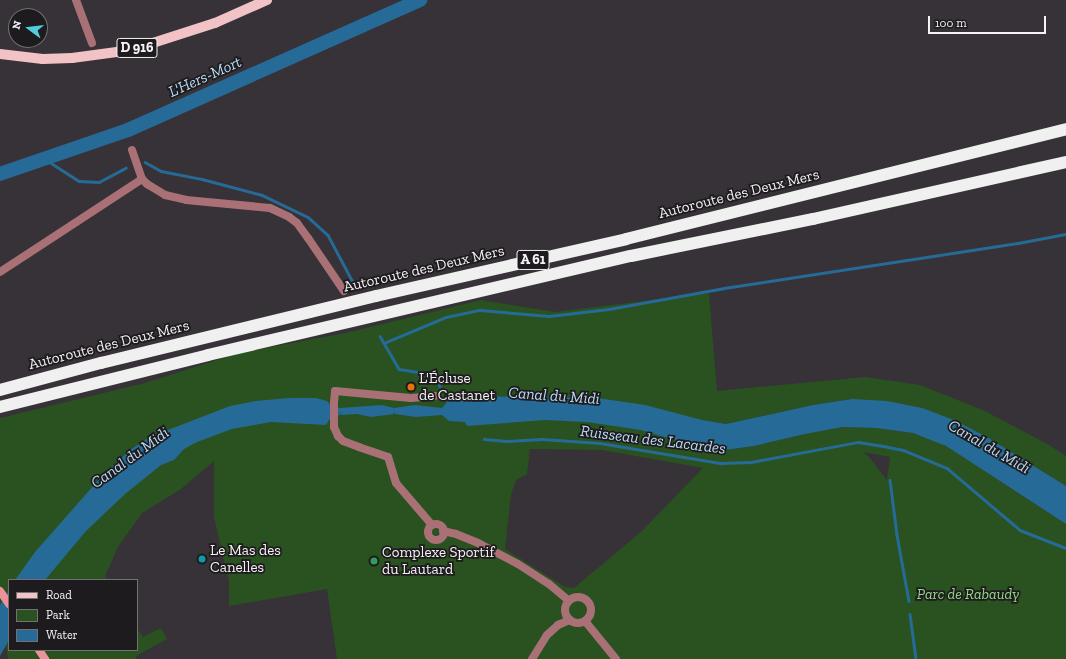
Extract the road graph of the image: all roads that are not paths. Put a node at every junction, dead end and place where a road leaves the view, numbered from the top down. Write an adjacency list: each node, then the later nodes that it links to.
1 (76, 0): 3 (street)
2 (267, 0): 4 (main road, D 916)
3 (92, 43)
4 (0, 54)
5 (1066, 129): 11 (highway, Autoroute des Deux Mers / A 61)
6 (132, 150): 8 (street)
7 (1066, 162): 13 (highway, A 61)
8 (142, 179): 9 (street); 10 (street)
9 (0, 272)
10 (344, 292)
11 (0, 390)
12 (436, 396): 14 (street)
13 (0, 407)
14 (432, 525): 15 (street); 15 (street)
15 (443, 531): 17 (street)
16 (0, 591): 18 (street)
17 (569, 601): 19 (street); 20 (street)
18 (8, 603)
19 (570, 620): 20 (street); 21 (street)
20 (585, 621): 22 (street)
21 (532, 659)
22 (616, 659)

